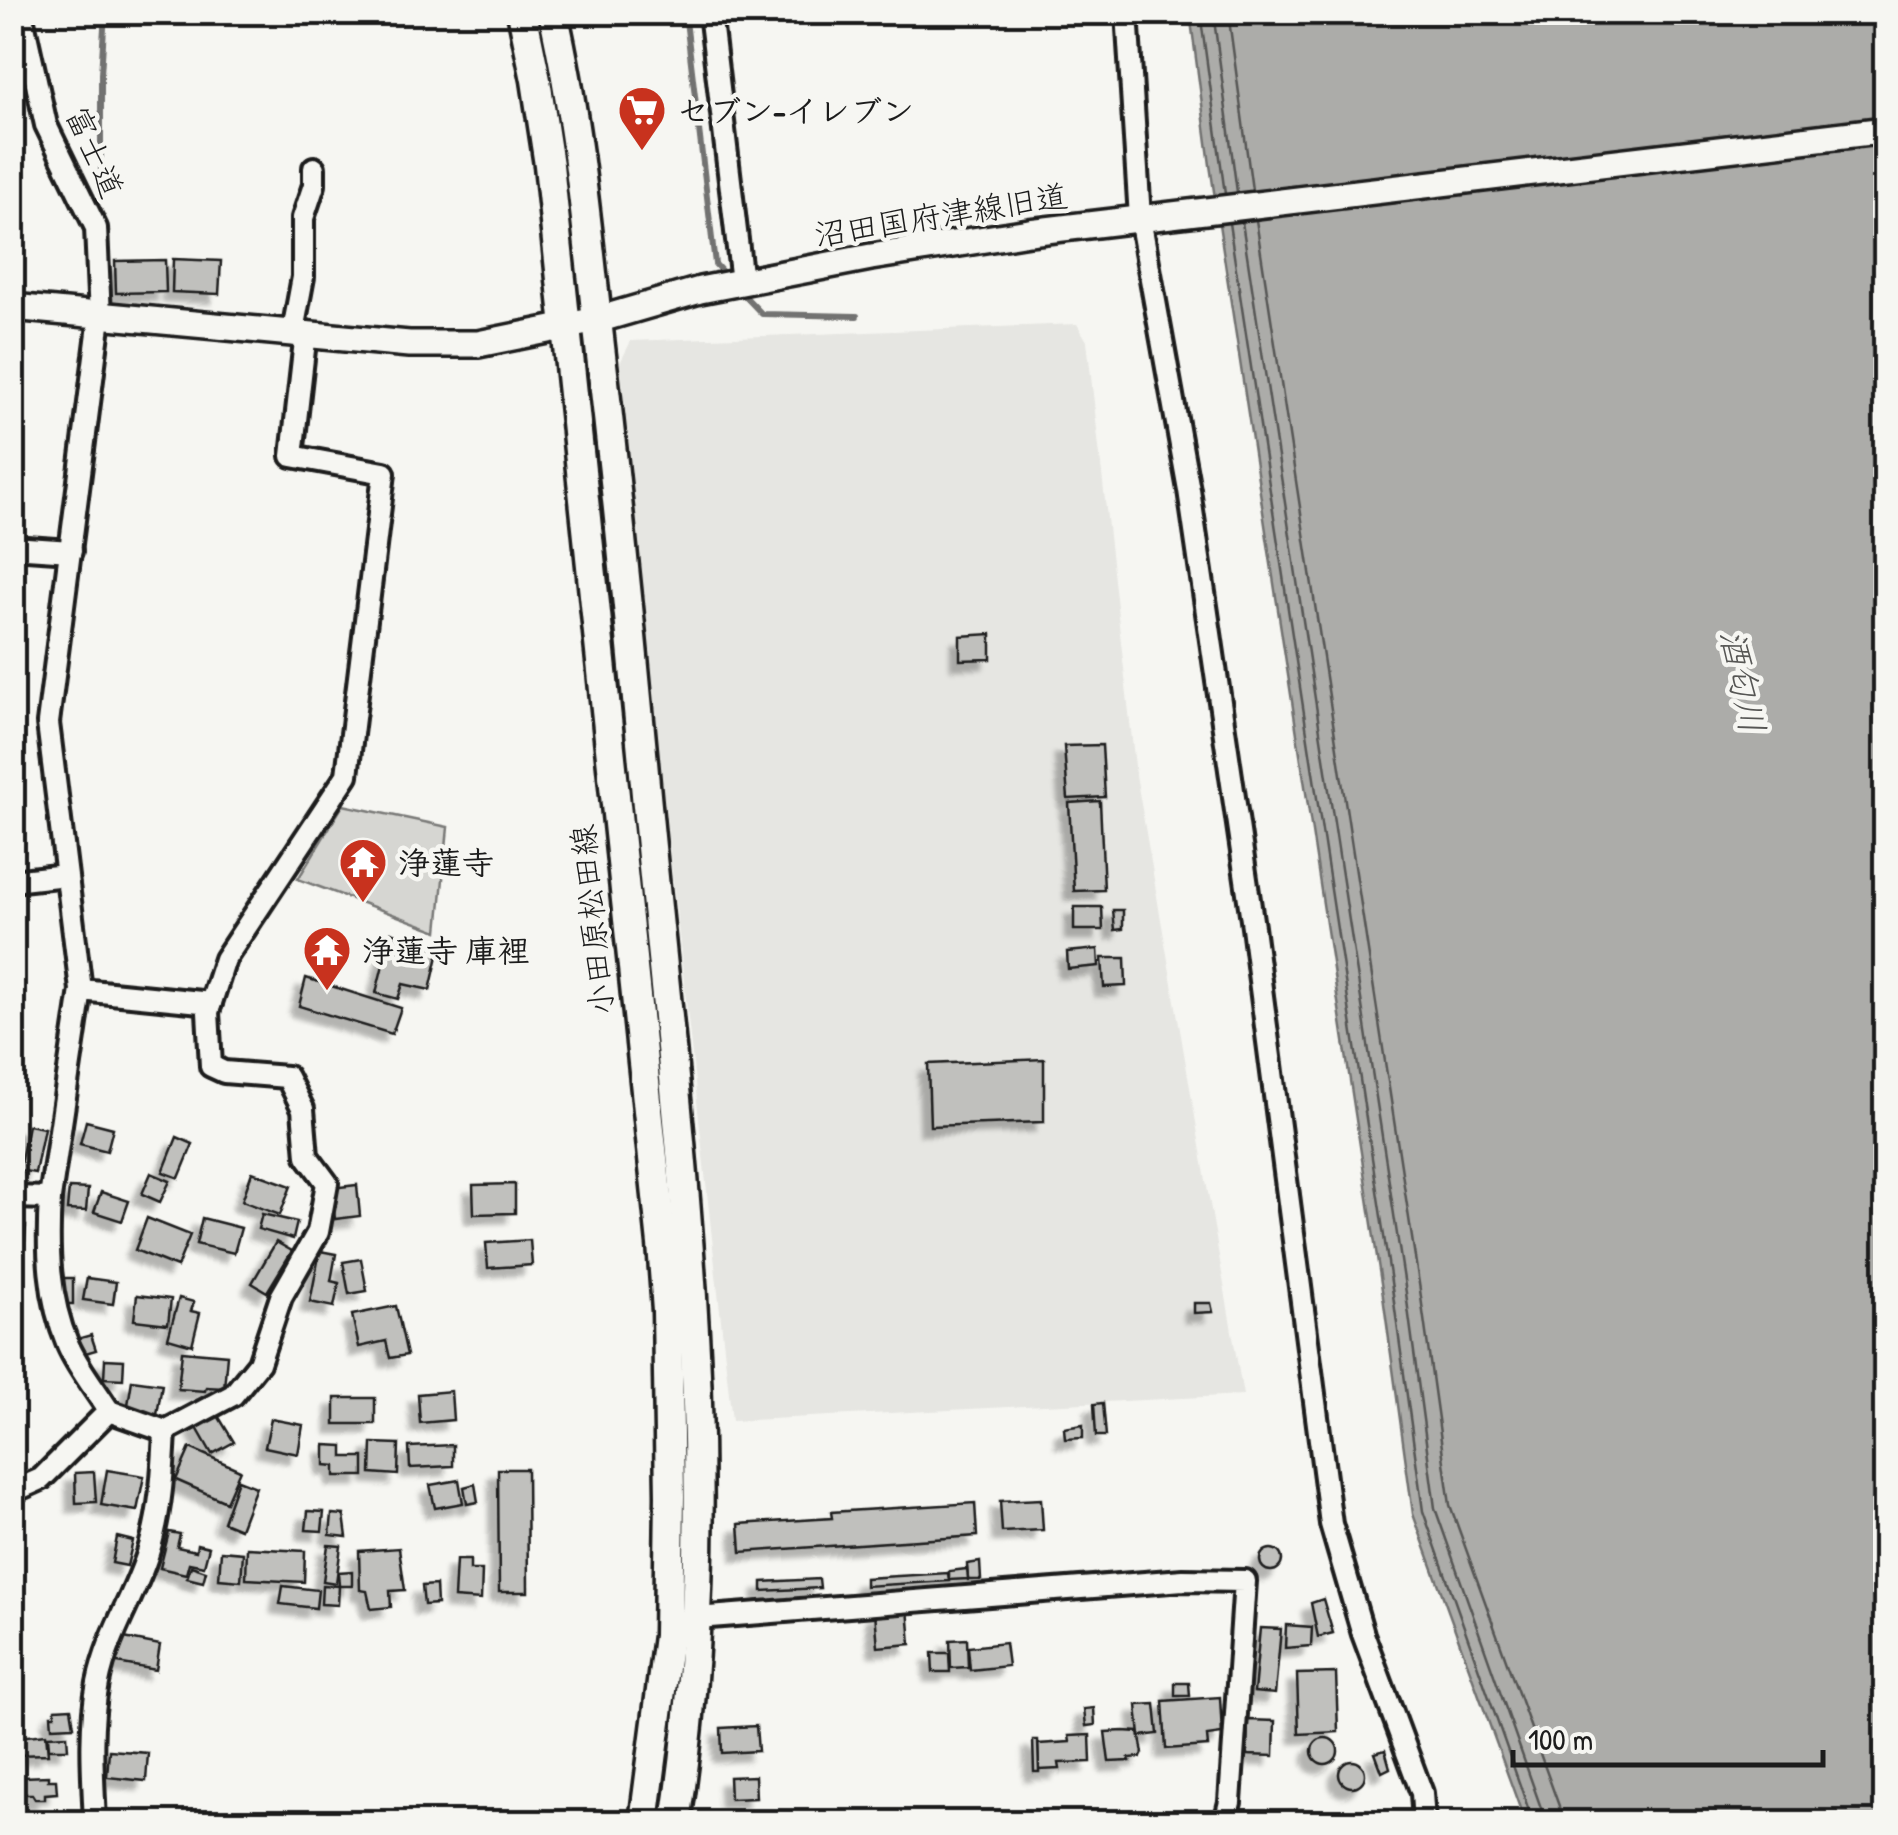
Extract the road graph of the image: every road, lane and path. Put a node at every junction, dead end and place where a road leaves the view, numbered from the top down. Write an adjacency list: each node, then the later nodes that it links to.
1 (21, 12): 11 (street, 富士道)
2 (522, 12): 13 (main road, 小田原松田線)
3 (553, 12): 12 (main road, 小田原松田線)
4 (710, 12): 9 (street)
5 (1127, 12): 8 (street)
6 (1886, 130): 8 (street, 沼田国府津線旧道)
7 (314, 168): 14 (street)
8 (1140, 218): 9 (street, 沼田国府津線旧道); 27 (street)
9 (742, 282): 12 (street, 沼田国府津線旧道)
10 (12, 307): 11 (street, 沼田国府津線旧道)
11 (100, 317): 14 (street, 沼田国府津線旧道); 16 (street, 富士道)
12 (597, 320): 13 (street, 沼田国府津線旧道); 26 (main road, 小田原松田線)
13 (566, 326): 14 (street, 沼田国府津線旧道); 29 (main road, 小田原松田線)
14 (300, 332): 20 (street)
15 (12, 547): 16 (street)
16 (71, 552): 17 (street, 富士道)
17 (66, 875): 18 (street); 19 (street, 富士道)
18 (12, 881)
19 (81, 990): 20 (street); 22 (street, 富士道)
20 (211, 1002): 24 (street)
21 (12, 1197): 22 (street)
22 (50, 1198): 23 (street, 富士道)
23 (109, 1411): 24 (street); 25 (street)
24 (164, 1431): 28 (street)
25 (12, 1492)
26 (697, 1618): 30 (main road, 小田原松田線); 31 (street)
27 (1422, 1793): 32 (street); 33 (street)
28 (95, 1822)
29 (644, 1822)
30 (676, 1822)
31 (1225, 1822)
32 (1424, 1822)
33 (1432, 1822)

